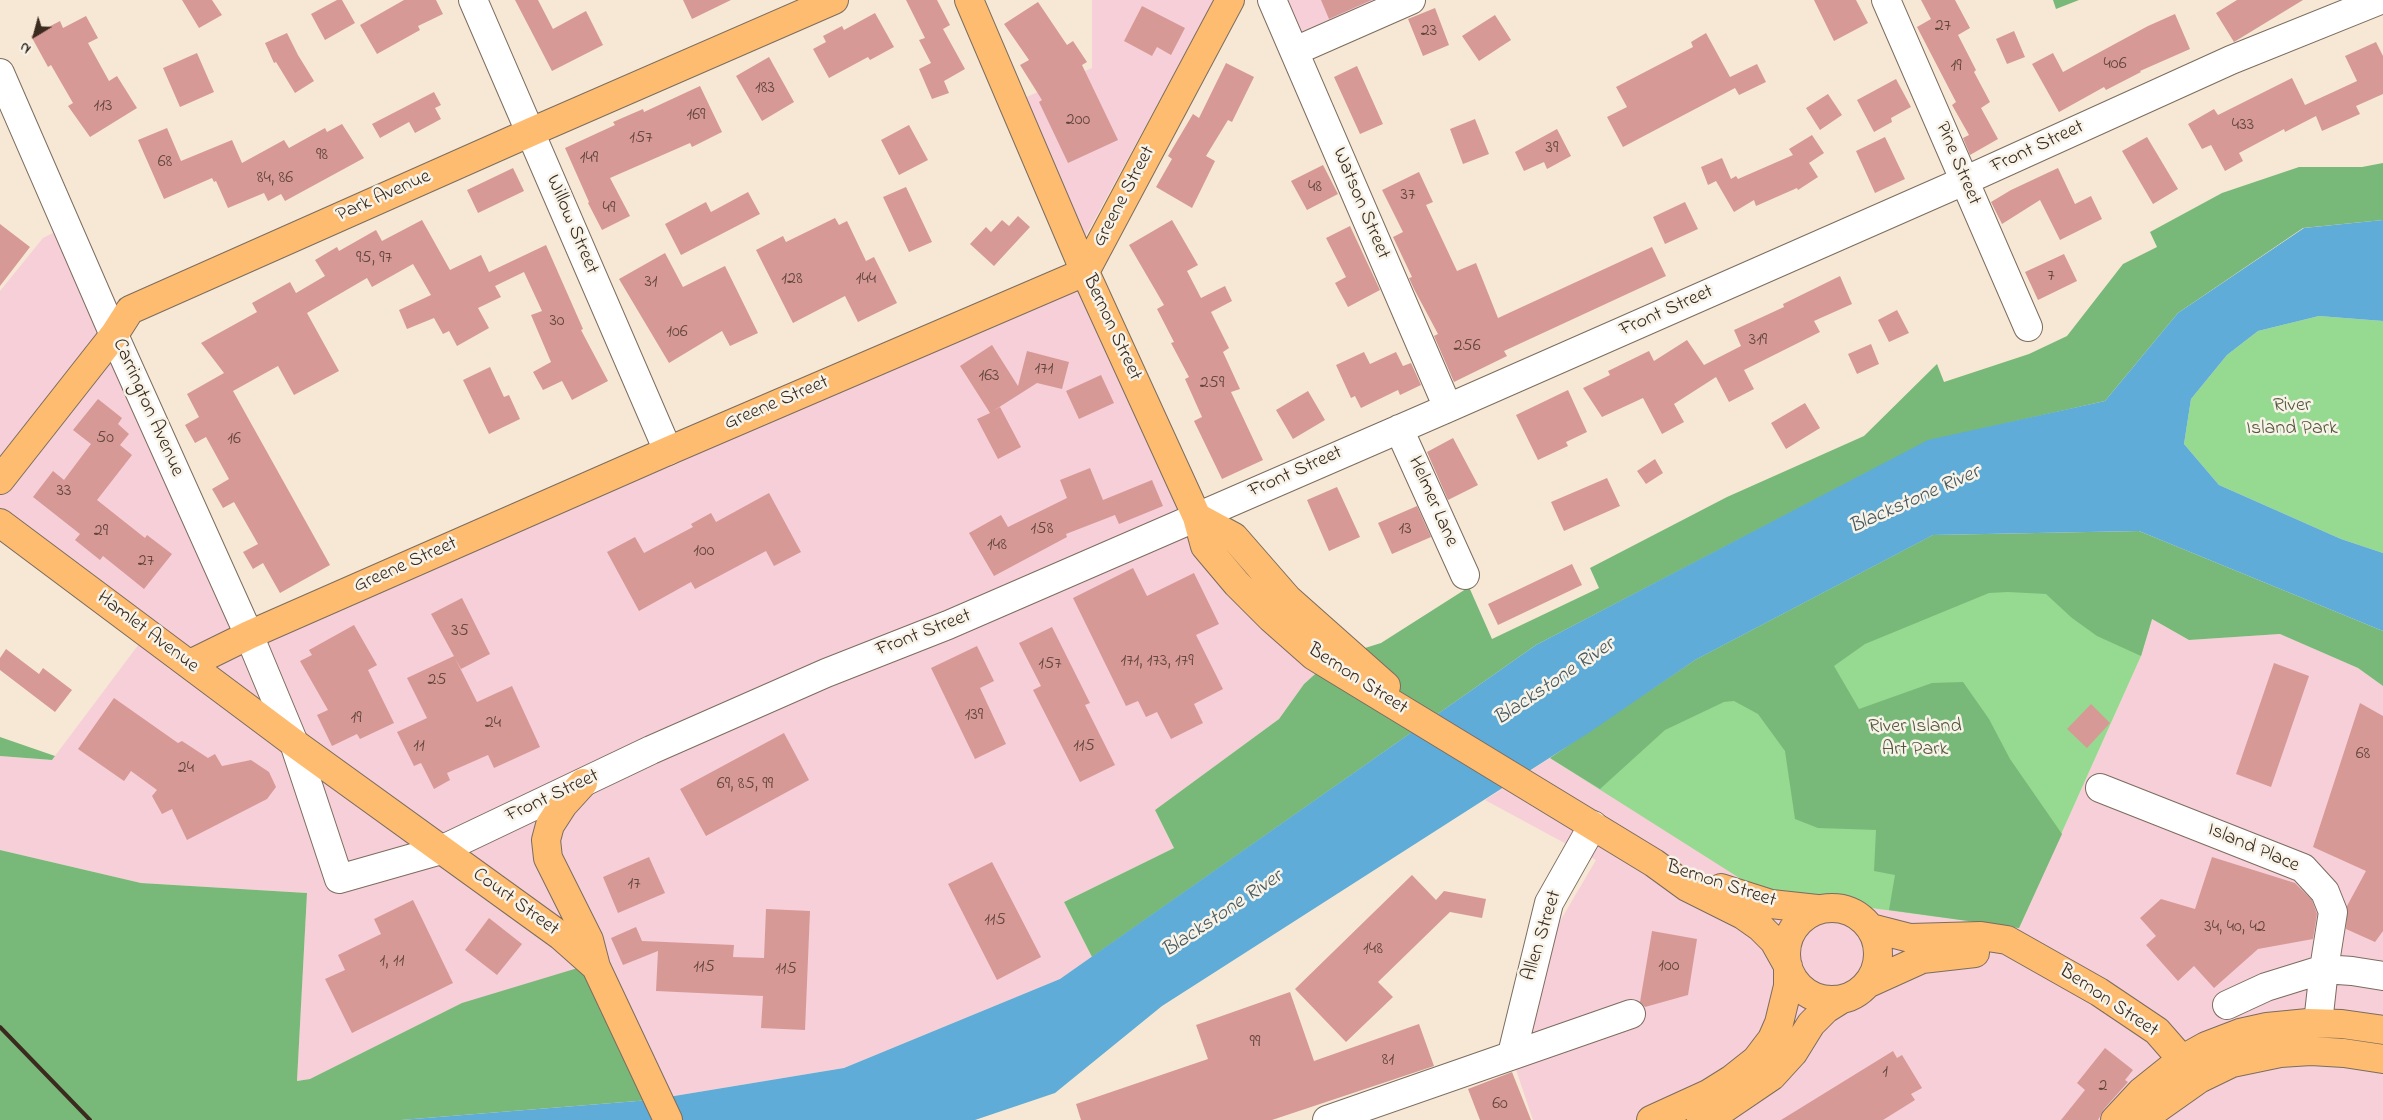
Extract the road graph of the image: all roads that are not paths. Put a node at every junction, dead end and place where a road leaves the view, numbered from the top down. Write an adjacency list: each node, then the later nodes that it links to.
1 (473, 0): 11 (street, Willow Street)
2 (834, 0): 11 (main road, Park Avenue)
3 (969, 0): 13 (main road, Bernon Street)
4 (1230, 0): 13 (main road, Greene Street)
5 (1272, 0): 9 (street, Watson Street)
6 (1411, 0): 9 (street)
7 (1886, 0): 12 (street, Pine Street)
8 (2380, 0): 12 (street, Front Street)
9 (1295, 51): 16 (street, Watson Street)
10 (0, 73): 15 (street, Carrington Avenue)
11 (531, 132): 15 (main road, Park Avenue); 18 (street, Willow Street)
12 (1964, 181): 14 (street, Pine Street); 16 (street, Front Street)
13 (1085, 272): 18 (main road, Greene Street); 20 (main road, Bernon Street)
14 (2028, 327)
15 (114, 335): 19 (main road, Park Avenue); 23 (street, Carrington Avenue)
16 (1448, 408): 17 (street, Front Street)
17 (1399, 429): 20 (street, Front Street); 22 (street, Helmer Lane)
18 (668, 451): 23 (main road, Greene Street)
19 (0, 480)
20 (1197, 516): 26 (street, Front Street); 28 (main road, Bernon Street)
21 (0, 523): 24 (main road, Hamlet Avenue)
22 (1464, 575)
23 (249, 635): 24 (main road, Greene Street); 25 (street, Carrington Avenue)
24 (190, 664): 25 (main road, Hamlet Avenue)
25 (294, 743): 29 (main road, Court Street); 29 (street, Front Street)
26 (583, 783): 29 (street, Front Street); 36 (main road)
27 (2100, 788): 35 (street, Island Place)
28 (1593, 825): 30 (main road, Bernon Street); 44 (street, Allen Street)
29 (441, 850): 36 (main road, Court Street)
30 (1654, 863): 31 (main road, Bernon Street); 34 (main road, Bernon Street)
31 (1817, 910): 32 (main road); 34 (main road)
32 (1871, 928): 33 (main road, Bernon Street); 38 (main road)
33 (2032, 954): 38 (main road, Bernon Street); 46 (main road, Bernon Street)
34 (1788, 966): 39 (main road); 49 (main road)
35 (2324, 970): 37 (street); 40 (street); 42 (street, Island Place)
36 (598, 972): 47 (main road, Court Street)
37 (2383, 976)
38 (1869, 983): 39 (main road)
39 (1842, 999): 50 (main road)
40 (2227, 1005)
41 (1631, 1014): 44 (street)
42 (2318, 1023): 43 (main road); 46 (main road)
43 (2383, 1030)
44 (1512, 1054): 48 (street)
45 (2383, 1059): 46 (main road)
46 (2190, 1069): 51 (main road); 52 (main road)
47 (668, 1120)
48 (1327, 1120)
49 (1651, 1120)
50 (1701, 1120)
51 (2116, 1120)
52 (2140, 1120)

